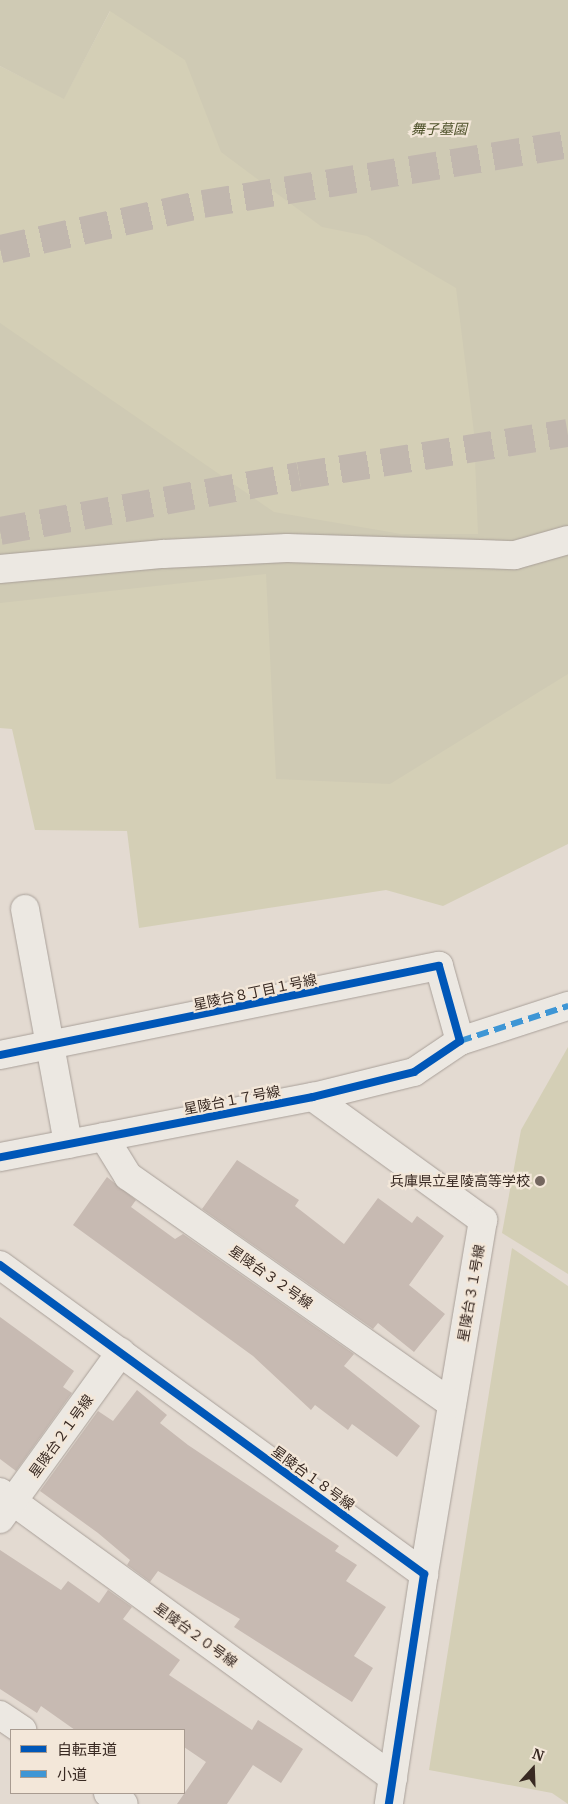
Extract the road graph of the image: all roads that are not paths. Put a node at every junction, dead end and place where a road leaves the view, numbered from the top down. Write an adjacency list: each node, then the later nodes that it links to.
1 (568, 540): 2 (street)
2 (0, 569)
3 (25, 909): 6 (street)
4 (568, 1006): 5 (street, 星陵台１７号線)
5 (460, 1041): 6 (street, 星陵台８丁目１号線); 8 (street, 星陵台１７号線)
6 (48, 1048): 7 (street, 星陵台８丁目１号線); 10 (street)
7 (0, 1055)
8 (312, 1097): 9 (street, 星陵台１７号線); 14 (street, 星陵台３１号線)
9 (104, 1137): 10 (street, 星陵台１７号線); 14 (street, 星陵台３２号線)
10 (68, 1144): 11 (street, 星陵台１７号線)
11 (0, 1157)
12 (0, 1265): 13 (street, 星陵台１８号線)
13 (122, 1352): 15 (street, 星陵台２１号線); 16 (street, 星陵台１８号線)
14 (452, 1404): 16 (street, 星陵台３１号線)
15 (4, 1504): 19 (street, 星陵台２０号線)
16 (424, 1574): 19 (street)
17 (0, 1715): 18 (street)
18 (21, 1729)
19 (391, 1791)
20 (109, 1794): 21 (street)
21 (124, 1804)

